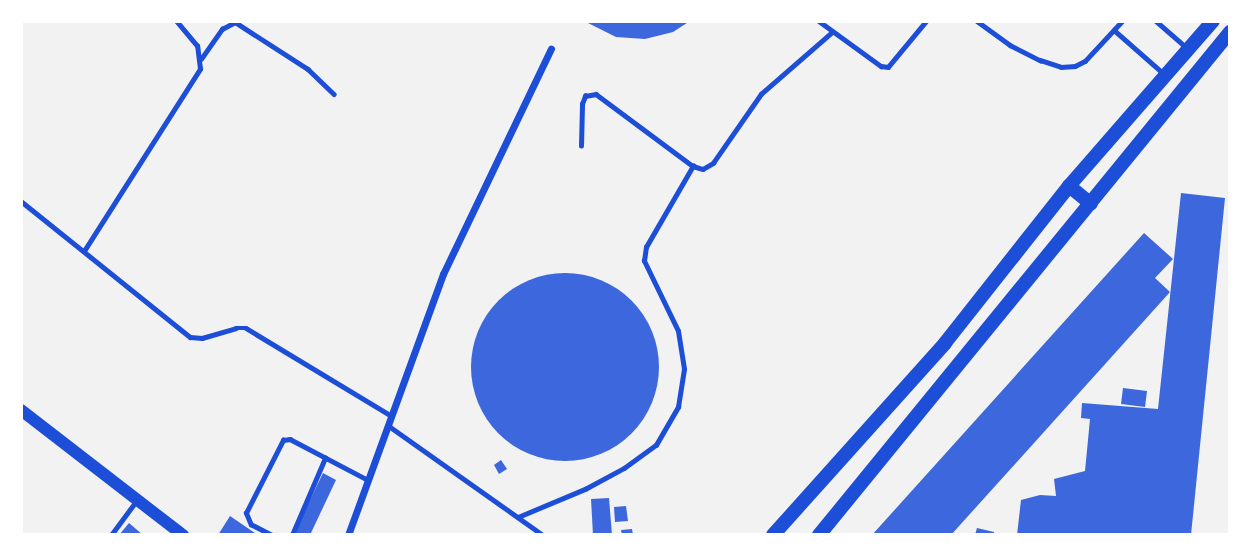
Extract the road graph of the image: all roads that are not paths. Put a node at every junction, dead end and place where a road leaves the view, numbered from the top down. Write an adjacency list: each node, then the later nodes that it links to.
1 (176, 21): 14 (lane)
2 (819, 21): 10 (lane)
3 (926, 21): 10 (lane)
4 (977, 21): 9 (lane)
5 (1122, 21): 9 (lane)
6 (1156, 21): 13 (lane)
7 (1213, 21): 13 (main road)
8 (235, 22): 14 (lane); 17 (lane)
9 (1114, 30): 16 (lane)
10 (832, 32): 19 (lane)
11 (1230, 32): 15 (main road)
12 (551, 49): 25 (street)
13 (1183, 55): 15 (main road); 16 (main road)
14 (201, 59): 23 (lane)
15 (1196, 72): 22 (main road)
16 (1165, 76): 20 (main road)
17 (334, 94)
18 (581, 146): 19 (lane)
19 (693, 166): 30 (lane)
20 (1069, 186): 22 (main road); 37 (main road)
21 (21, 201): 23 (lane)
22 (1091, 204): 38 (main road)
23 (84, 251): 25 (lane)
24 (21, 410): 29 (street)
25 (393, 416): 26 (street)
26 (389, 426): 28 (street); 30 (lane)
27 (325, 458): 28 (lane); 33 (lane); 34 (lane)
28 (369, 481): 35 (street)
29 (138, 500): 31 (lane); 32 (street)
30 (518, 517): 36 (lane)
31 (111, 535)
32 (183, 535)
33 (271, 535)
34 (292, 535)
35 (348, 535)
36 (543, 535)
37 (774, 535)
38 (819, 535)

